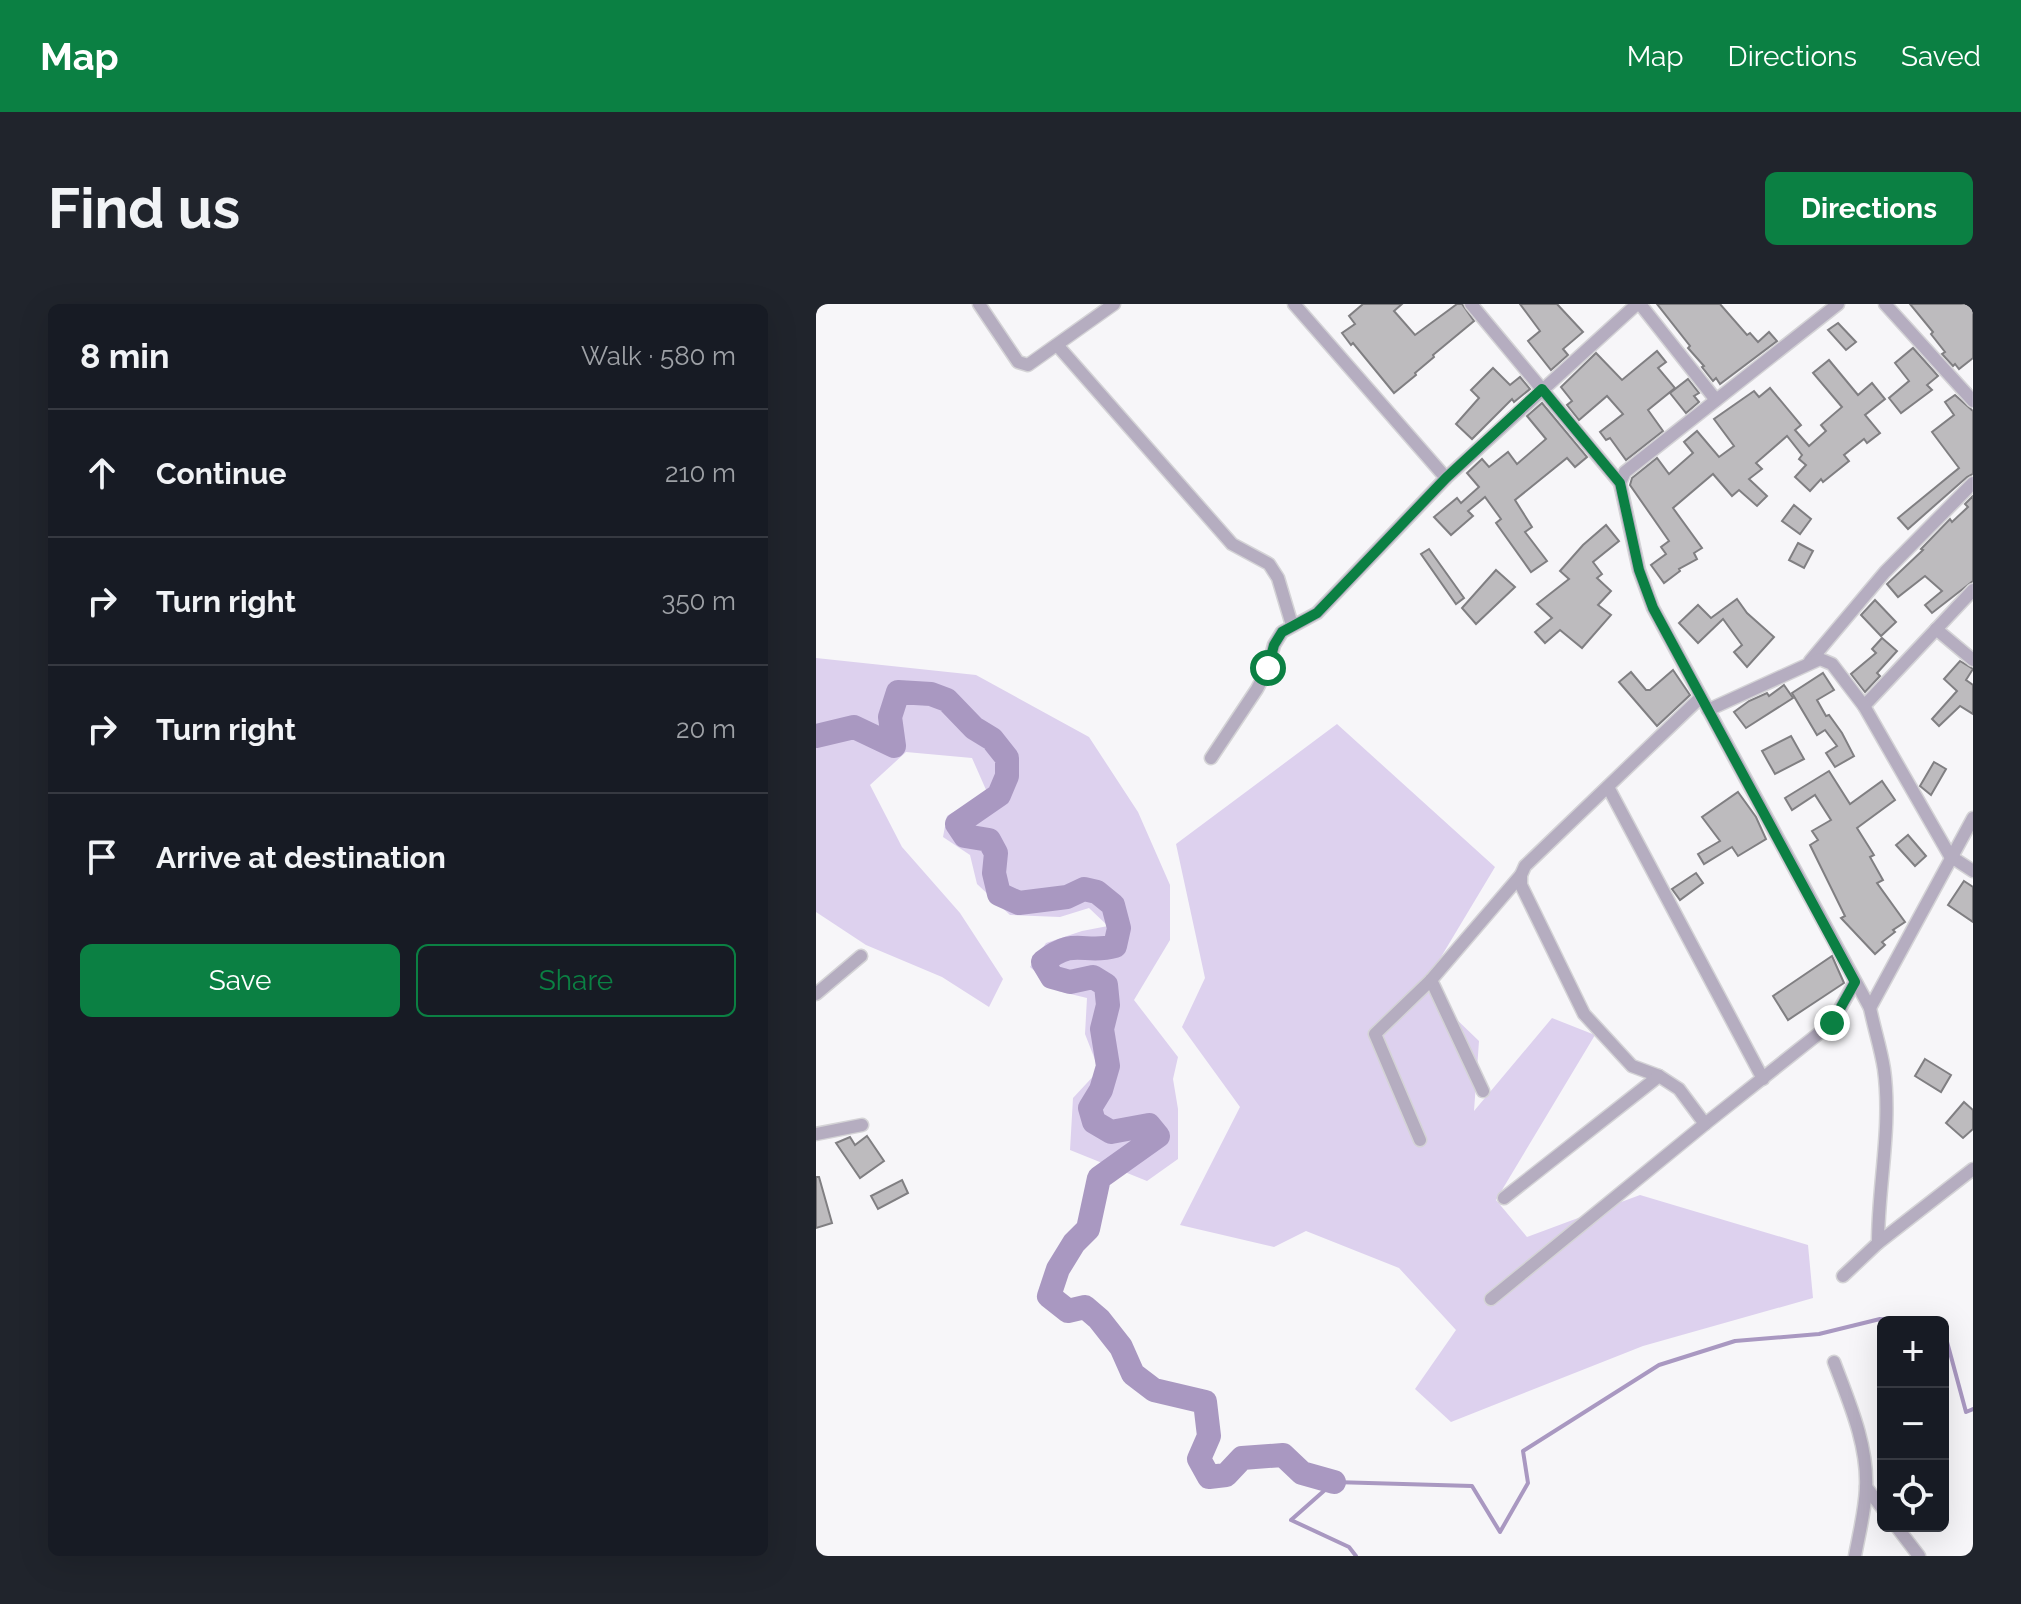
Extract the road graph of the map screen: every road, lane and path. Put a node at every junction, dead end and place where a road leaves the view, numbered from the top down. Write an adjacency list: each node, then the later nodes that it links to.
1 (979, 304): 8 (street)
2 (1114, 304): 8 (street)
3 (1294, 304): 12 (street)
4 (1471, 304): 9 (street)
5 (1638, 304): 9 (street); 10 (street)
6 (1838, 304): 10 (street)
7 (1885, 304): 11 (street)
8 (1057, 345): 16 (street)
9 (1542, 389): 12 (street); 13 (street)
10 (1716, 400): 13 (street)
11 (1973, 401)
12 (1446, 478): 16 (street)
13 (1620, 483): 20 (street)
14 (1973, 483): 19 (street)
15 (1973, 590): 17 (street)
16 (1292, 625): 23 (street)
17 (1936, 629): 18 (street); 21 (street)
18 (1973, 660)
19 (1807, 665): 21 (street); 22 (street)
20 (1701, 697): 22 (street); 24 (street)
21 (1864, 706): 26 (street)
22 (1708, 710): 31 (street)
23 (1211, 758)
24 (1608, 787): 28 (street); 35 (street)
25 (1973, 818): 26 (street)
26 (1950, 856): 27 (street); 33 (street)
27 (1973, 871)
28 (1521, 875): 30 (street); 34 (street)
29 (861, 956): 32 (street)
30 (1431, 980): 36 (street); 40 (street)
31 (1855, 982): 33 (street); 35 (street)
32 (816, 994)
33 (1870, 1008): 43 (street)
34 (1659, 1076): 37 (street); 42 (street)
35 (1763, 1079): 37 (street)
36 (1483, 1091)
37 (1705, 1124): 45 (street)
38 (862, 1125): 39 (street)
39 (816, 1134)
40 (1420, 1140)
41 (1973, 1169): 43 (street)
42 (1504, 1198)
43 (1878, 1243): 44 (street)
44 (1843, 1276)
45 (1491, 1299)
46 (1834, 1362): 47 (street)
47 (1866, 1487): 48 (street); 50 (street)
48 (1877, 1501)
49 (1901, 1532): 51 (street)
50 (1855, 1556)
51 (1919, 1556)

